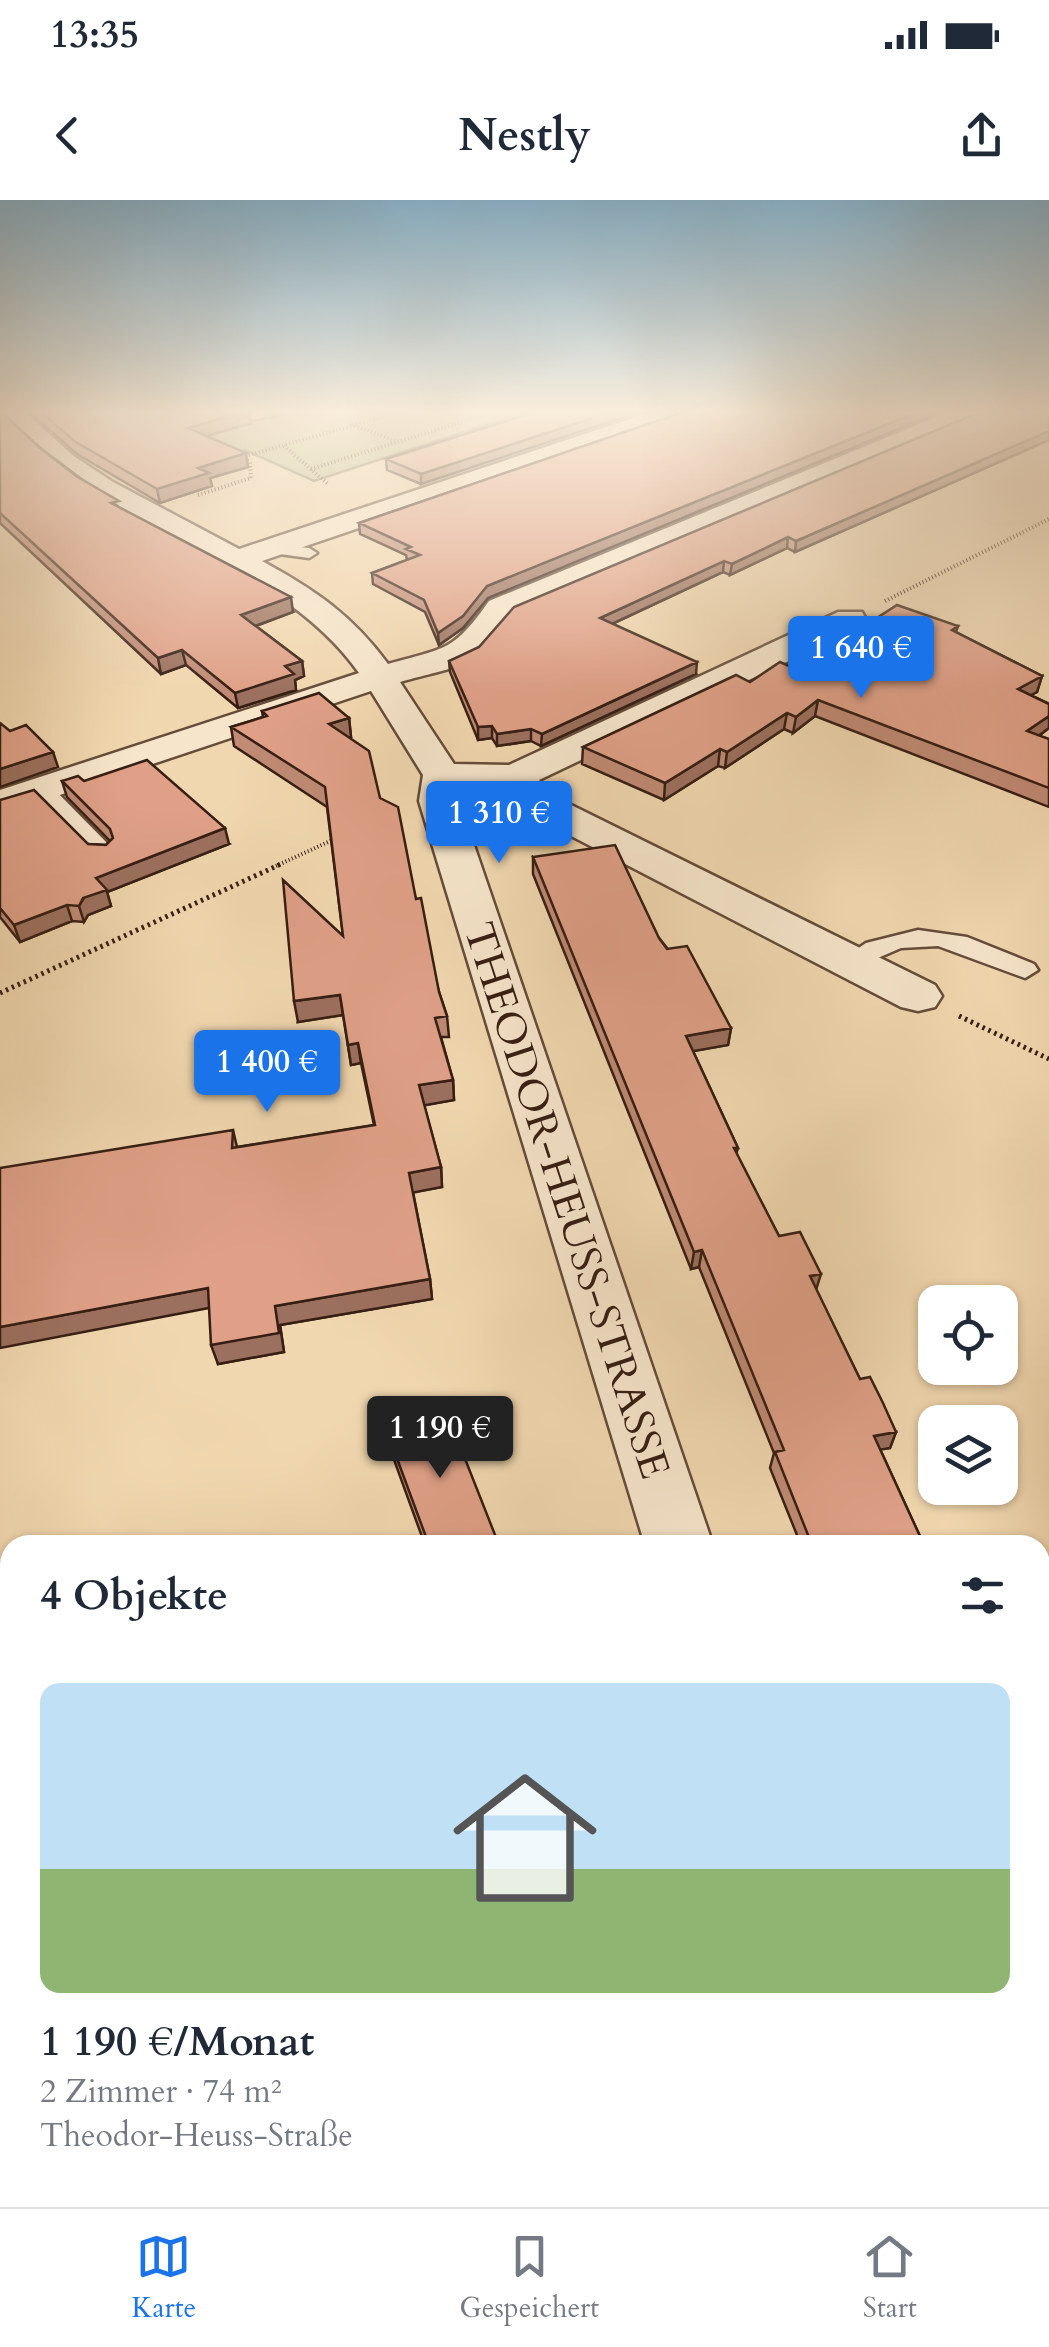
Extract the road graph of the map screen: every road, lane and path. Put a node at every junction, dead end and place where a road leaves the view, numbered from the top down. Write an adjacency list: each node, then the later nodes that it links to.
1 (141, 505): 5 (street, THEODOR-HEUSS-STRASSE)
2 (400, 505): 5 (street)
3 (748, 505): 8 (street)
4 (1049, 519): 7 (path)
5 (254, 554): 6 (lane); 8 (street, THEODOR-HEUSS-STRASSE)
6 (309, 554)
7 (850, 619): 9 (street)
8 (380, 678): 10 (street, THEODOR-HEUSS-STRASSE); 11 (street)
9 (515, 777): 10 (street); 14 (street)
10 (440, 788): 16 (path); 19 (street, THEODOR-HEUSS-STRASSE)
11 (42, 790): 12 (street); 13 (lane)
12 (0, 803)
13 (103, 852)
14 (850, 962): 15 (lane); 17 (street)
15 (1025, 970)
16 (0, 994)
17 (918, 996): 18 (path)
18 (1049, 1060)
19 (676, 1535)

